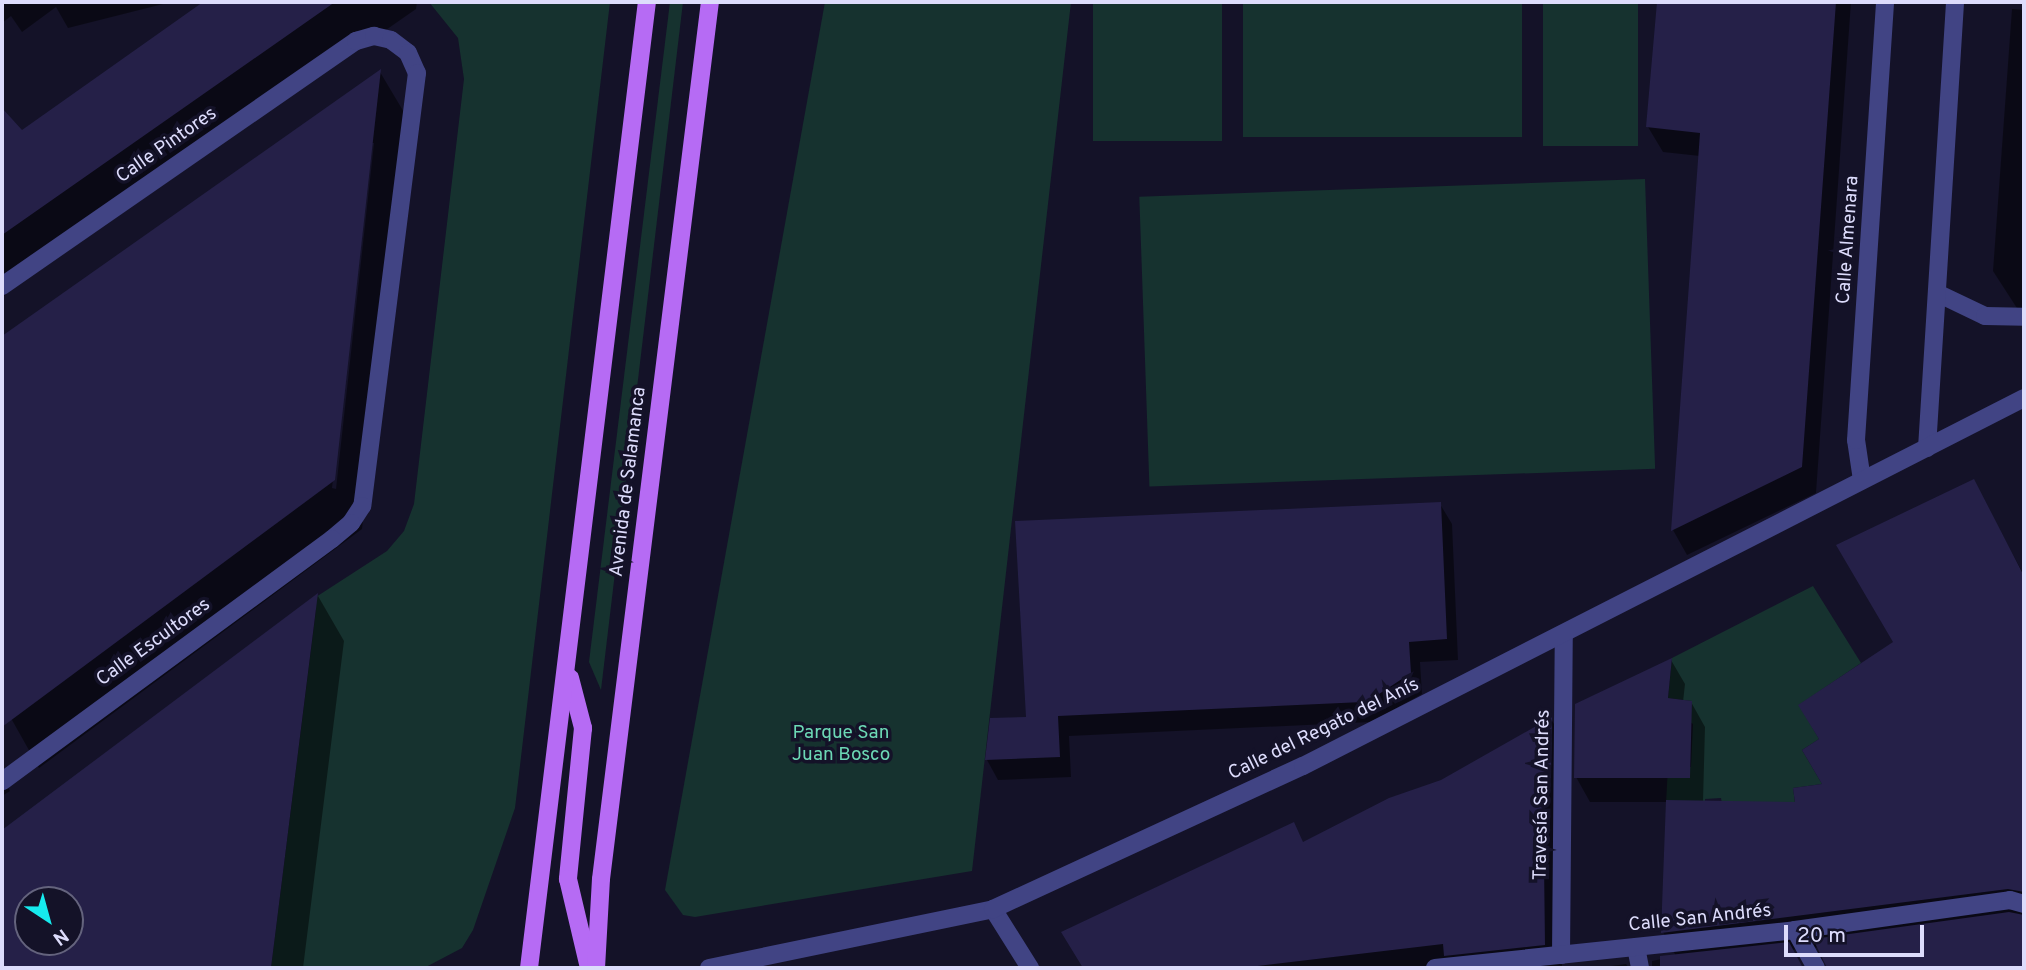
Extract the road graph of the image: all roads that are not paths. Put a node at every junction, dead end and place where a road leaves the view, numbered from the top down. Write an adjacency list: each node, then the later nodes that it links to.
1 (647, 2): 13 (main road, Avenida de Salamanca)
2 (710, 2): 22 (main road, Avenida de Salamanca)
3 (1885, 2): 10 (street, Calle Almenara)
4 (1955, 2): 6 (street)
5 (2, 286): 11 (street, Calle Pintores)
6 (1937, 293): 7 (street); 9 (street)
7 (2024, 317)
8 (2024, 398): 9 (street, Calle del Regato del Anís)
9 (1927, 449): 10 (street, Calle del Regato del Anís)
10 (1862, 480): 12 (street, Calle del Regato del Anís)
11 (332, 539): 14 (street, Calle Escultores)
12 (1564, 635): 16 (street, Calle del Regato del Anís); 19 (street, Travesía San Andrés)
13 (567, 668): 20 (main road, Avenida de Salamanca); 21 (main road, Avenida de Salamanca)
14 (2, 780)
15 (2017, 902): 17 (street, Calle San Andrés)
16 (993, 909): 23 (street, Calle del Regato del Anís); 24 (street)
17 (1795, 930): 18 (street, Calle San Andrés); 27 (street)
18 (1636, 947): 19 (street, Calle San Andrés); 26 (street)
19 (1561, 955): 25 (street, Calle San Andrés)
20 (529, 968)
21 (589, 968)
22 (596, 968)
23 (709, 968)
24 (1030, 968)
25 (1435, 968)
26 (1640, 968)
27 (1816, 968)

